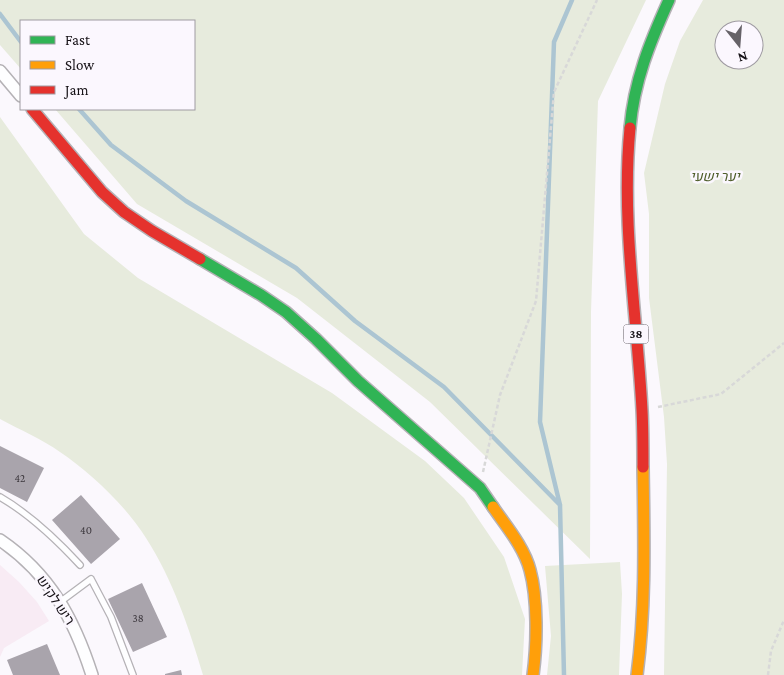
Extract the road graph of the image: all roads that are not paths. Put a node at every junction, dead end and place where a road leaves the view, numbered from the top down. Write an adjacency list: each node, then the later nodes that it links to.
1 (669, 0): 12 (main road, 38)
2 (0, 71): 3 (street)
3 (20, 95)
4 (33, 110): 11 (main road)
5 (0, 497): 7 (lane)
6 (0, 540): 8 (street, ריש לקיש)
7 (80, 565)
8 (60, 602): 9 (street, ריש לקיש); 10 (lane)
9 (92, 675)
10 (133, 675)
11 (533, 675)
12 (637, 675)

